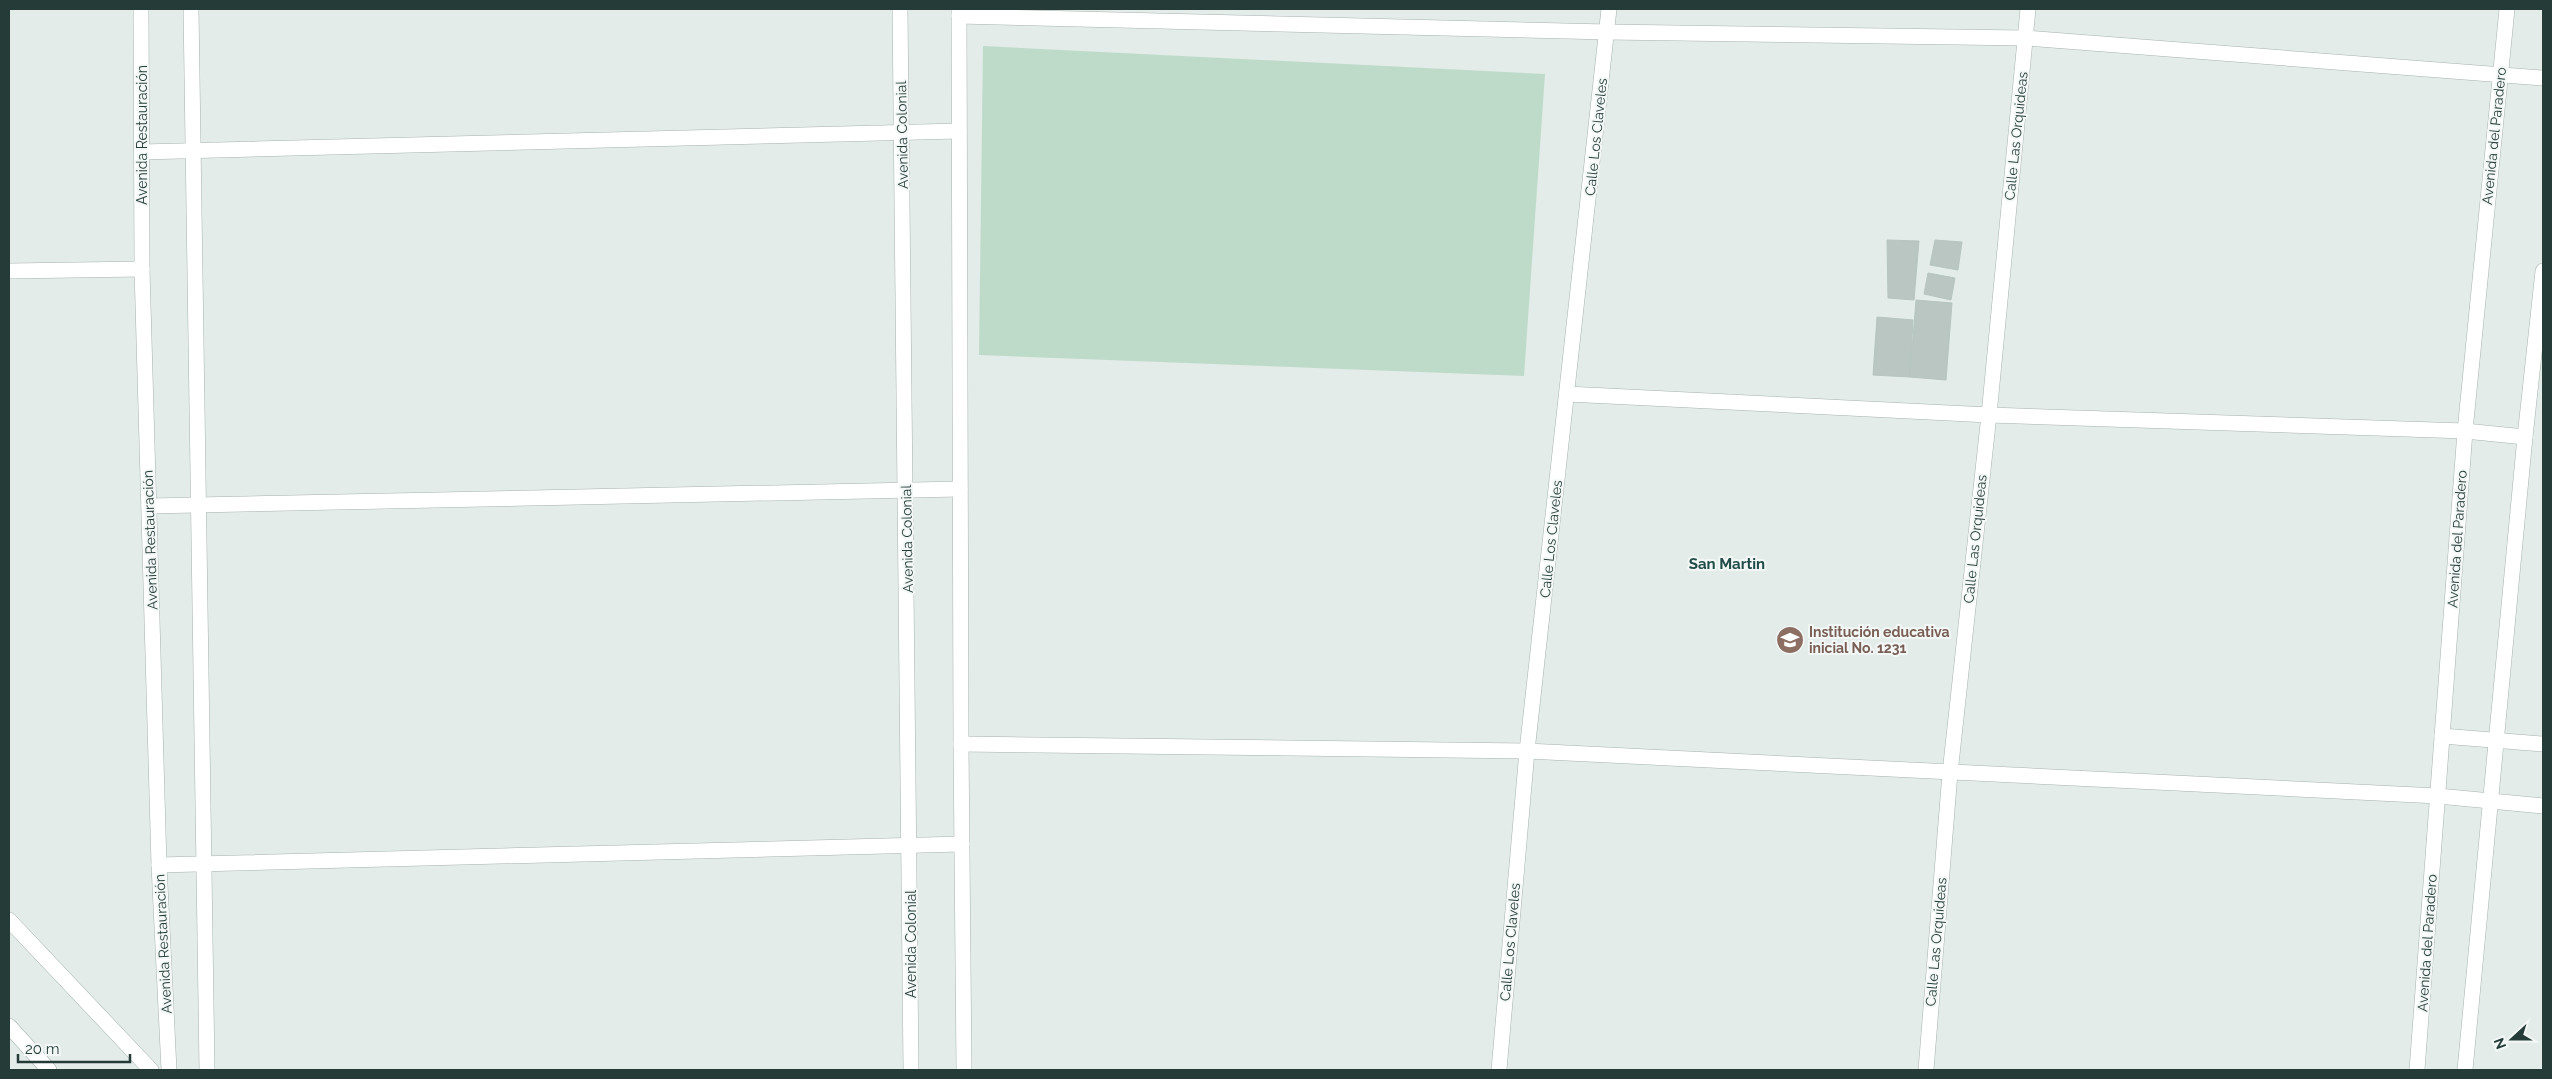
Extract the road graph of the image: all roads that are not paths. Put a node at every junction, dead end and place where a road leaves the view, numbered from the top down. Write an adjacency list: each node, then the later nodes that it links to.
1 (141, 9): 14 (street, Avenida Restauración)
2 (191, 9): 15 (street)
3 (900, 9): 13 (street, Avenida Colonial)
4 (1610, 9): 8 (street, Calle Los Claveles)
5 (2028, 9): 9 (street, Calle Las Orquideas)
6 (2507, 9): 10 (street, Avenida del Paradero)
7 (959, 12): 8 (street); 12 (street)
8 (1608, 32): 9 (street); 19 (street, Calle Los Claveles)
9 (2025, 38): 10 (street); 20 (street, Calle Las Orquideas)
10 (2500, 76): 11 (street); 21 (street, Avenida del Paradero)
11 (2543, 78)
12 (959, 131): 13 (street); 23 (street)
13 (902, 132): 15 (street); 24 (street, Avenida Colonial)
14 (142, 152): 15 (street); 16 (street, Avenida Restauración)
15 (192, 152): 26 (street)
16 (142, 269): 17 (street); 25 (street, Avenida Restauración)
17 (9, 271)
18 (2543, 271): 22 (street)
19 (1567, 394): 20 (street); 31 (street, Calle Los Claveles)
20 (1989, 415): 21 (street); 32 (street, Calle Las Orquideas)
21 (2466, 431): 22 (street); 27 (street, Avenida del Paradero)
22 (2525, 437): 28 (street)
23 (960, 489): 24 (street); 29 (street)
24 (906, 491): 26 (street); 37 (street, Avenida Colonial)
25 (149, 506): 26 (street); 39 (street, Avenida Restauración)
26 (197, 506): 38 (street)
27 (2442, 736): 28 (street); 33 (street, Avenida del Paradero)
28 (2495, 741): 30 (street); 34 (street)
29 (960, 744): 31 (street); 36 (street)
30 (2543, 744)
31 (1528, 751): 32 (street); 48 (street, Calle Los Claveles)
32 (1950, 773): 33 (street); 49 (street, Calle Las Orquideas)
33 (2438, 796): 34 (street); 50 (street, Avenida del Paradero)
34 (2491, 802): 35 (street); 51 (street)
35 (2543, 806)
36 (962, 844): 37 (street); 47 (street)
37 (910, 845): 38 (street); 46 (street, Avenida Colonial)
38 (203, 865): 39 (street); 45 (street)
39 (159, 866): 44 (street, Avenida Restauración)
40 (9, 920): 43 (street)
41 (9, 1026): 42 (street)
42 (49, 1070)
43 (150, 1070)
44 (169, 1070)
45 (208, 1070)
46 (911, 1070)
47 (964, 1070)
48 (1499, 1070)
49 (1926, 1070)
50 (2417, 1070)
51 (2465, 1070)

